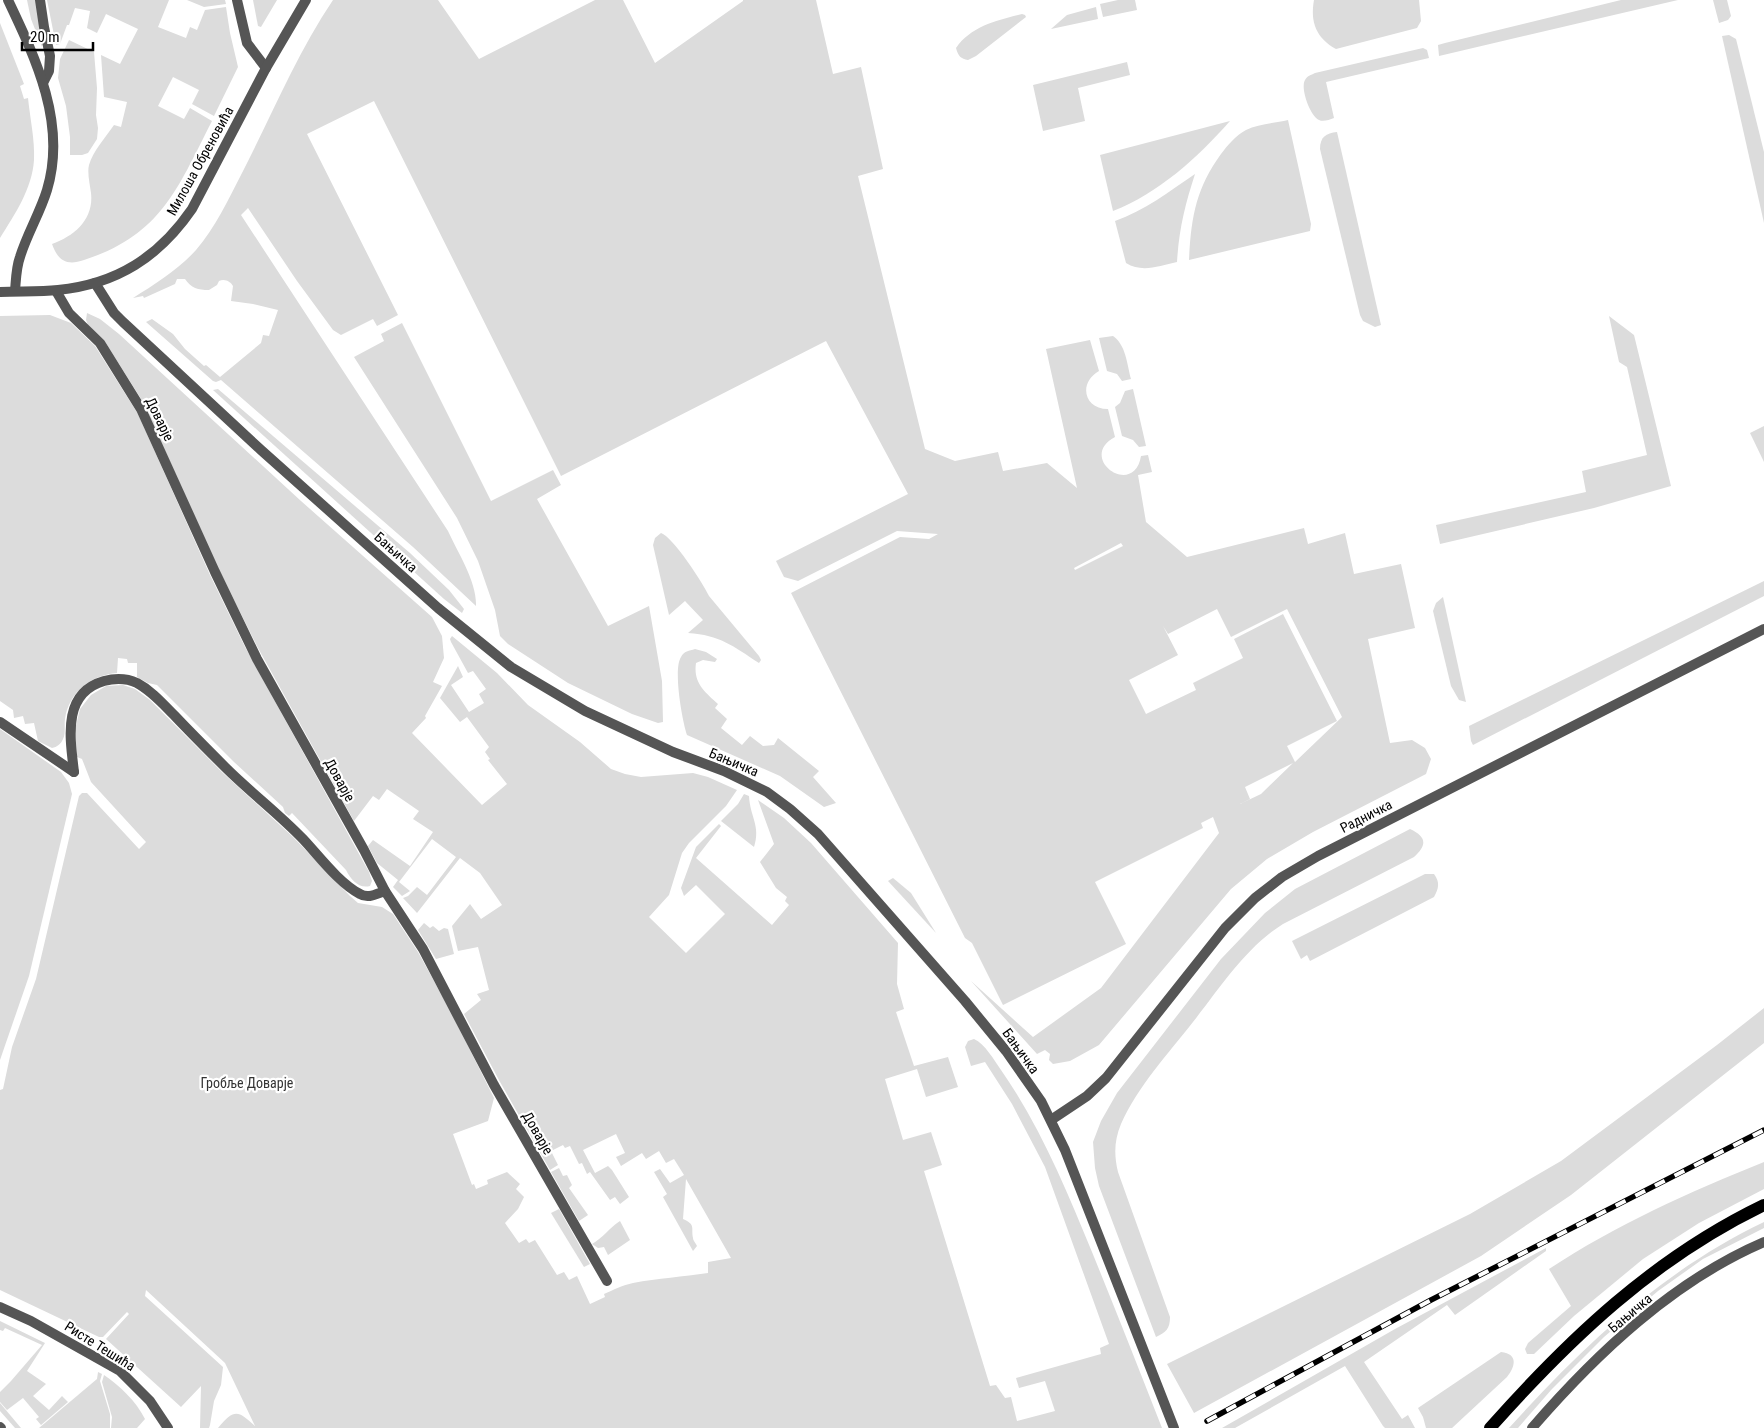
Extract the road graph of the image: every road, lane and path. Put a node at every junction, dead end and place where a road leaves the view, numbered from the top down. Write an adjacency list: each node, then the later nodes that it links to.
1 (8, 0): 6 (street)
2 (40, 0): 6 (street)
3 (237, 0): 5 (street)
4 (306, 0): 5 (street, Милоша Обреновића)
5 (266, 68): 7 (street, Милоша Обреновића)
6 (43, 83): 8 (street)
7 (95, 284): 9 (street, Милоша Обреновића); 14 (street, Бањичка)
8 (15, 291): 9 (street, Милоша Обреновића); 10 (street, Милоша Обреновића)
9 (56, 291): 13 (street, Доварје)
10 (0, 292)
11 (1764, 629): 14 (street, Радничка)
12 (0, 722): 13 (street)
13 (385, 891): 17 (street, Доварје)
14 (1051, 1120): 20 (street, Бањичка)
15 (1764, 1206): 21 (main road)
16 (1764, 1242): 22 (street, Бањичка)
17 (607, 1281)
18 (0, 1307): 19 (street, Ристе Тешића)
19 (168, 1428)
20 (1174, 1428)
21 (1490, 1428)
22 (1532, 1428)

